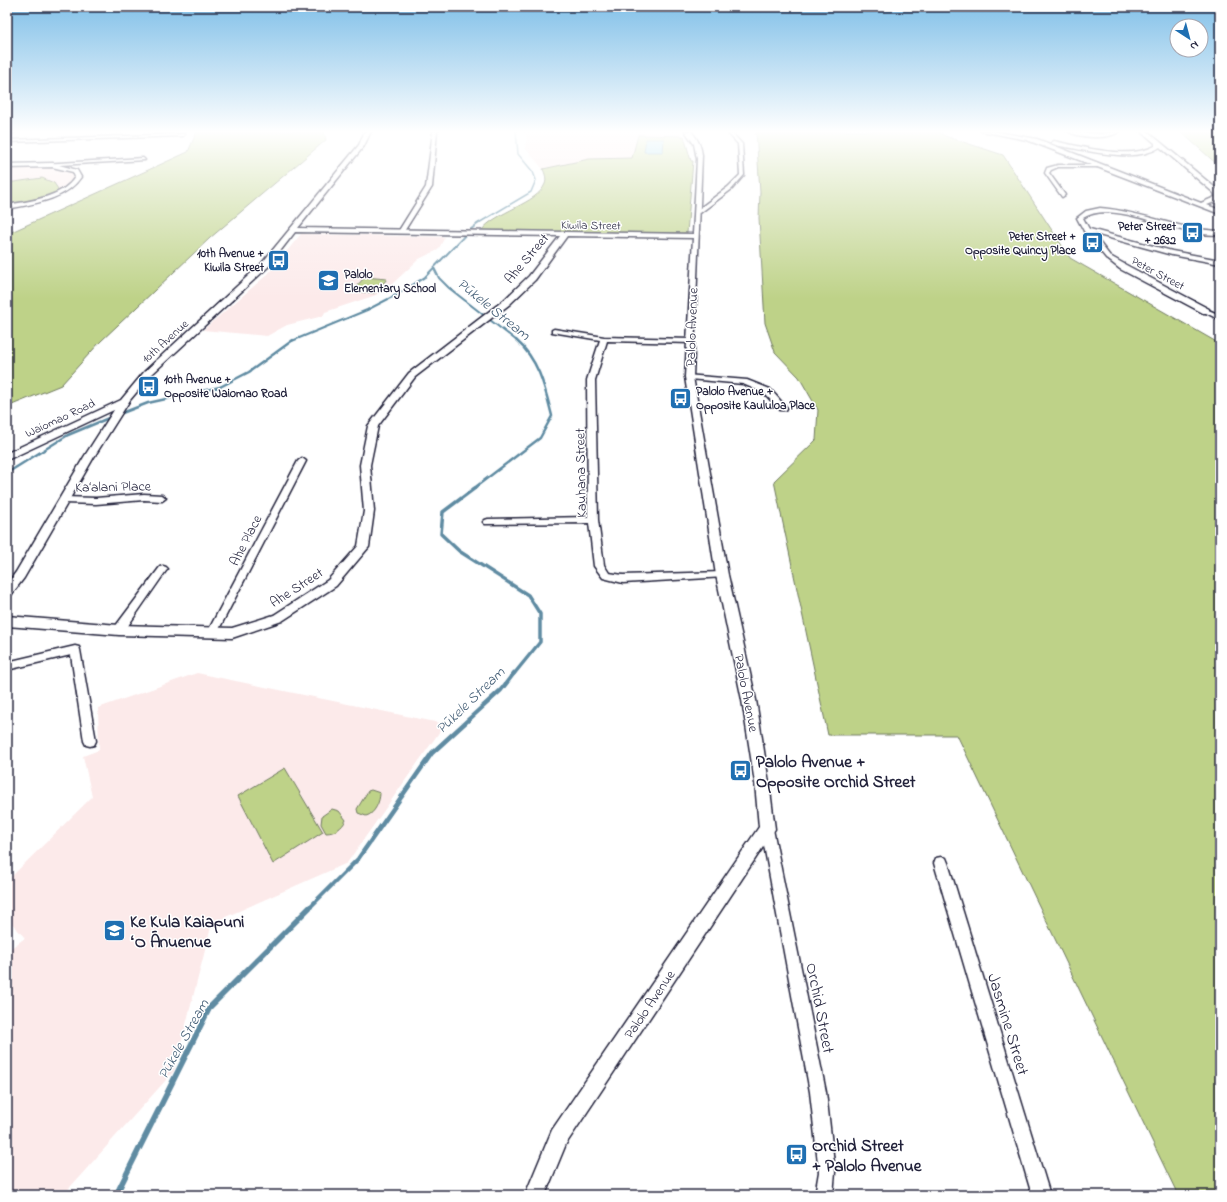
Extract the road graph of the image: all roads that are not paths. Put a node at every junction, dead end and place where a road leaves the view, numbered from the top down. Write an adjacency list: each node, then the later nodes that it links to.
1 (70, 187): 11 (street)
2 (328, 187): 14 (street, 10th Avenue)
3 (429, 187): 16 (street)
4 (698, 187): 12 (street, Palolo Avenue)
5 (731, 187): 12 (street)
6 (1057, 187): 9 (street)
7 (1154, 187): 10 (street)
8 (1211, 187): 10 (street)
9 (1062, 195)
10 (1200, 205): 13 (street)
11 (7, 207)
12 (698, 212): 19 (street, Palolo Avenue)
13 (1220, 212)
14 (294, 230): 16 (street, Kiwila Street); 28 (street, 10th Avenue)
15 (1086, 230): 17 (street); 20 (street); 22 (street, Peter Street)
16 (402, 232): 18 (street, Kiwila Street)
17 (1220, 233)
18 (564, 235): 19 (street, Kiwila Street); 43 (street, Ahe Street)
19 (695, 236): 26 (street, Palolo Avenue)
20 (1220, 262)
21 (1220, 308): 22 (street)
22 (1206, 311): 23 (street, Peter Street)
23 (1220, 318)
24 (554, 330): 25 (street)
25 (604, 338): 26 (street); 36 (street, Kauhana Street)
26 (691, 341): 27 (street, Palolo Avenue)
27 (689, 378): 29 (street); 39 (street, Palolo Avenue)
28 (124, 402): 30 (street, Waiomao Road); 31 (street, 10th Avenue)
29 (783, 408)
30 (90, 418): 31 (street); 32 (street, Waiomao Road)
31 (111, 422): 35 (street, 10th Avenue)
32 (7, 457)
33 (302, 461): 43 (street, Ahe Place)
34 (162, 498): 35 (street, Ka‘alani Place)
35 (64, 500): 40 (street, 10th Avenue)
36 (593, 520): 37 (street); 39 (street, Kauhana Street)
37 (488, 522)
38 (163, 569): 42 (street)
39 (722, 575): 46 (street, Palolo Avenue)
40 (7, 592)
41 (7, 621): 42 (street, Ahe Street)
42 (119, 630): 43 (street, Ahe Street)
43 (212, 633)
44 (7, 666): 45 (street)
45 (90, 741)
46 (766, 829): 48 (street, Palolo Avenue); 49 (street, Orchid Street)
47 (941, 863): 50 (street, Jasmine Street)
48 (535, 1195)
49 (824, 1195)
50 (1041, 1195)

